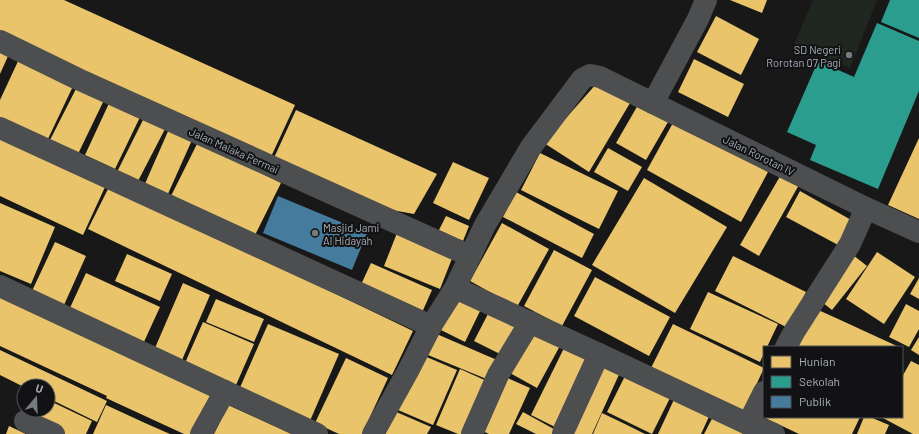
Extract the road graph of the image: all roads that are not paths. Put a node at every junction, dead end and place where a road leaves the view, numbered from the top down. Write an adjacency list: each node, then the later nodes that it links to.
1 (706, 0): 3 (street)
2 (0, 41): 7 (street, Jalan Malaka Permai)
3 (653, 103): 5 (street, Jalan Rorotan IV); 7 (street, Jalan Rorotan IV)
4 (0, 128): 11 (street)
5 (866, 208): 6 (street, Jalan Rorotan IV); 12 (street)
6 (919, 232)
7 (470, 256): 9 (street)
8 (0, 286): 14 (street)
9 (455, 288): 10 (street); 11 (street)
10 (530, 322): 13 (street); 22 (street)
11 (431, 326): 21 (street)
12 (787, 346)
13 (599, 354): 17 (street); 23 (street)
14 (225, 392): 19 (street); 20 (street)
15 (763, 394): 17 (street)
16 (25, 422): 18 (street)
17 (748, 424): 24 (street)
18 (54, 434)
19 (201, 434)
20 (317, 434)
21 (373, 434)
22 (472, 434)
23 (563, 434)
24 (774, 434)

